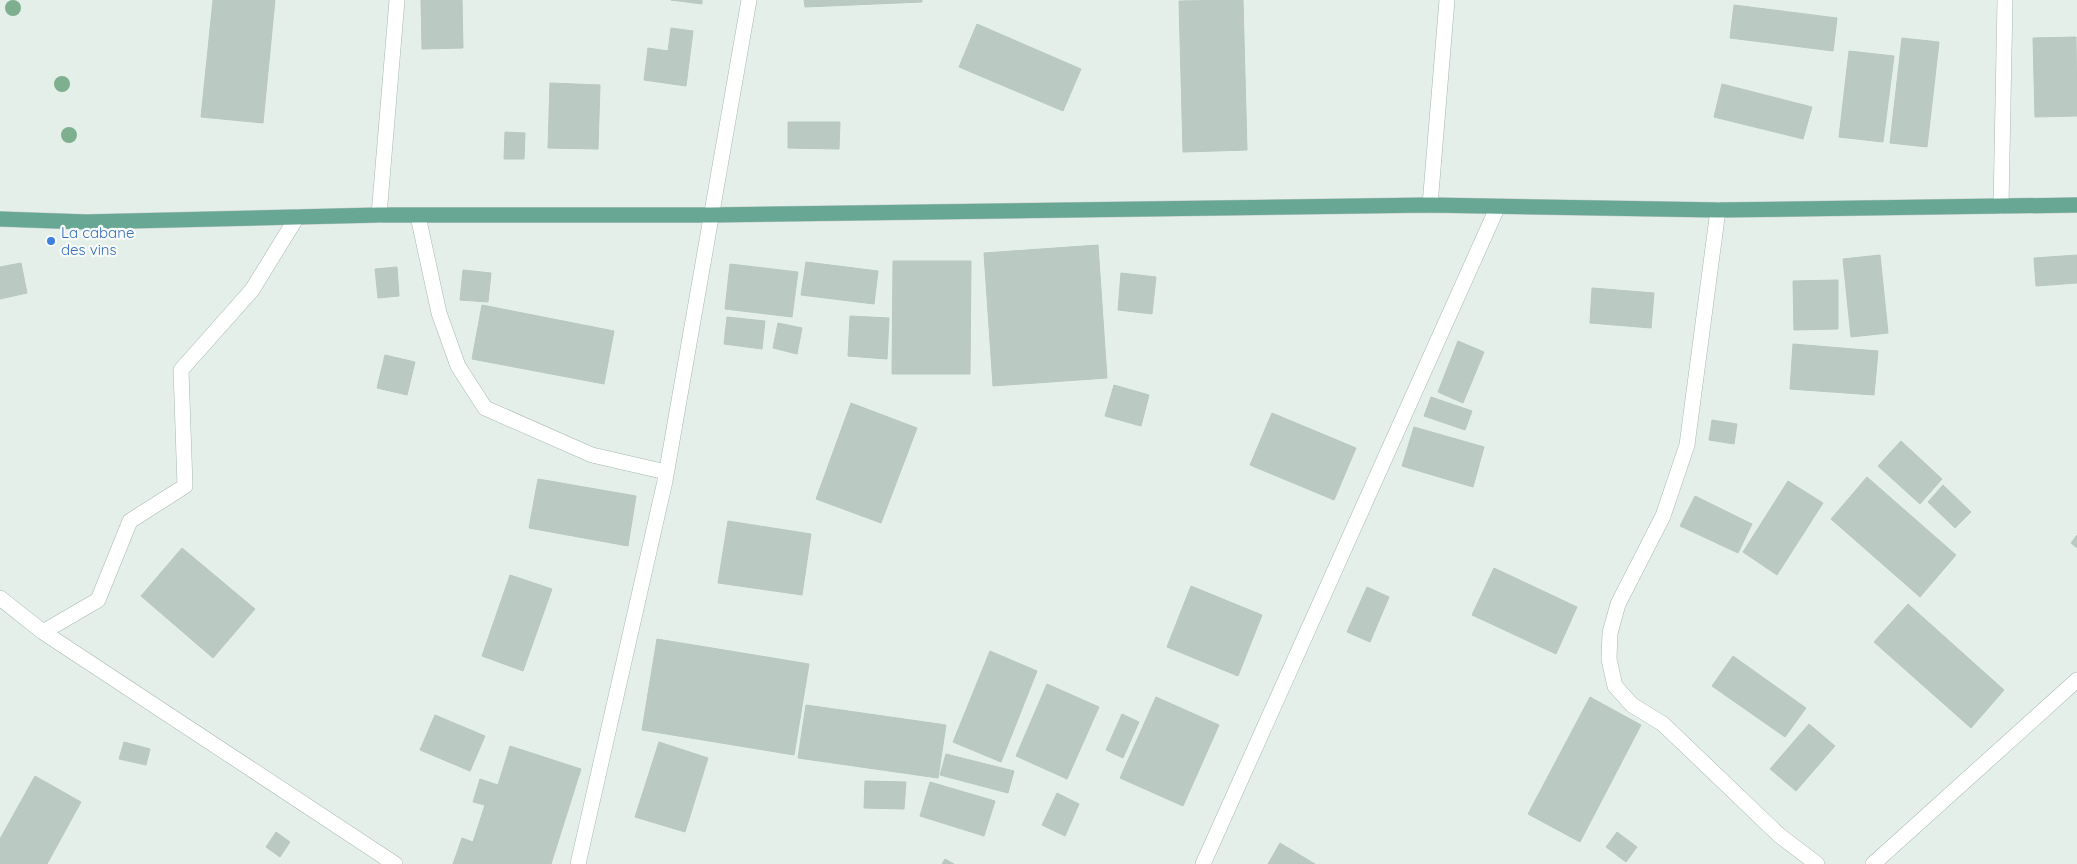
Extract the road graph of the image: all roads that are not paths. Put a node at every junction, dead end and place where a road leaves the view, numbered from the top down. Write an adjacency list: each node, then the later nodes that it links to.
1 (397, 0): 10 (street)
2 (749, 0): 11 (street)
3 (1447, 0): 5 (street)
4 (2006, 0): 8 (street)
5 (1430, 205): 7 (main road); 11 (main road)
6 (2077, 205): 8 (main road)
7 (1498, 206): 9 (main road); 21 (street)
8 (2001, 206): 9 (main road)
9 (1718, 210): 22 (street)
10 (379, 215): 12 (main road); 13 (main road)
11 (711, 215): 12 (main road); 15 (street)
12 (418, 216): 15 (street)
13 (297, 217): 14 (main road); 17 (street)
14 (0, 219)
15 (666, 472): 20 (street)
16 (0, 598): 17 (street)
17 (43, 632): 19 (street)
18 (2077, 680): 23 (street)
19 (396, 864)
20 (578, 864)
21 (1203, 864)
22 (1817, 864)
23 (1873, 864)

